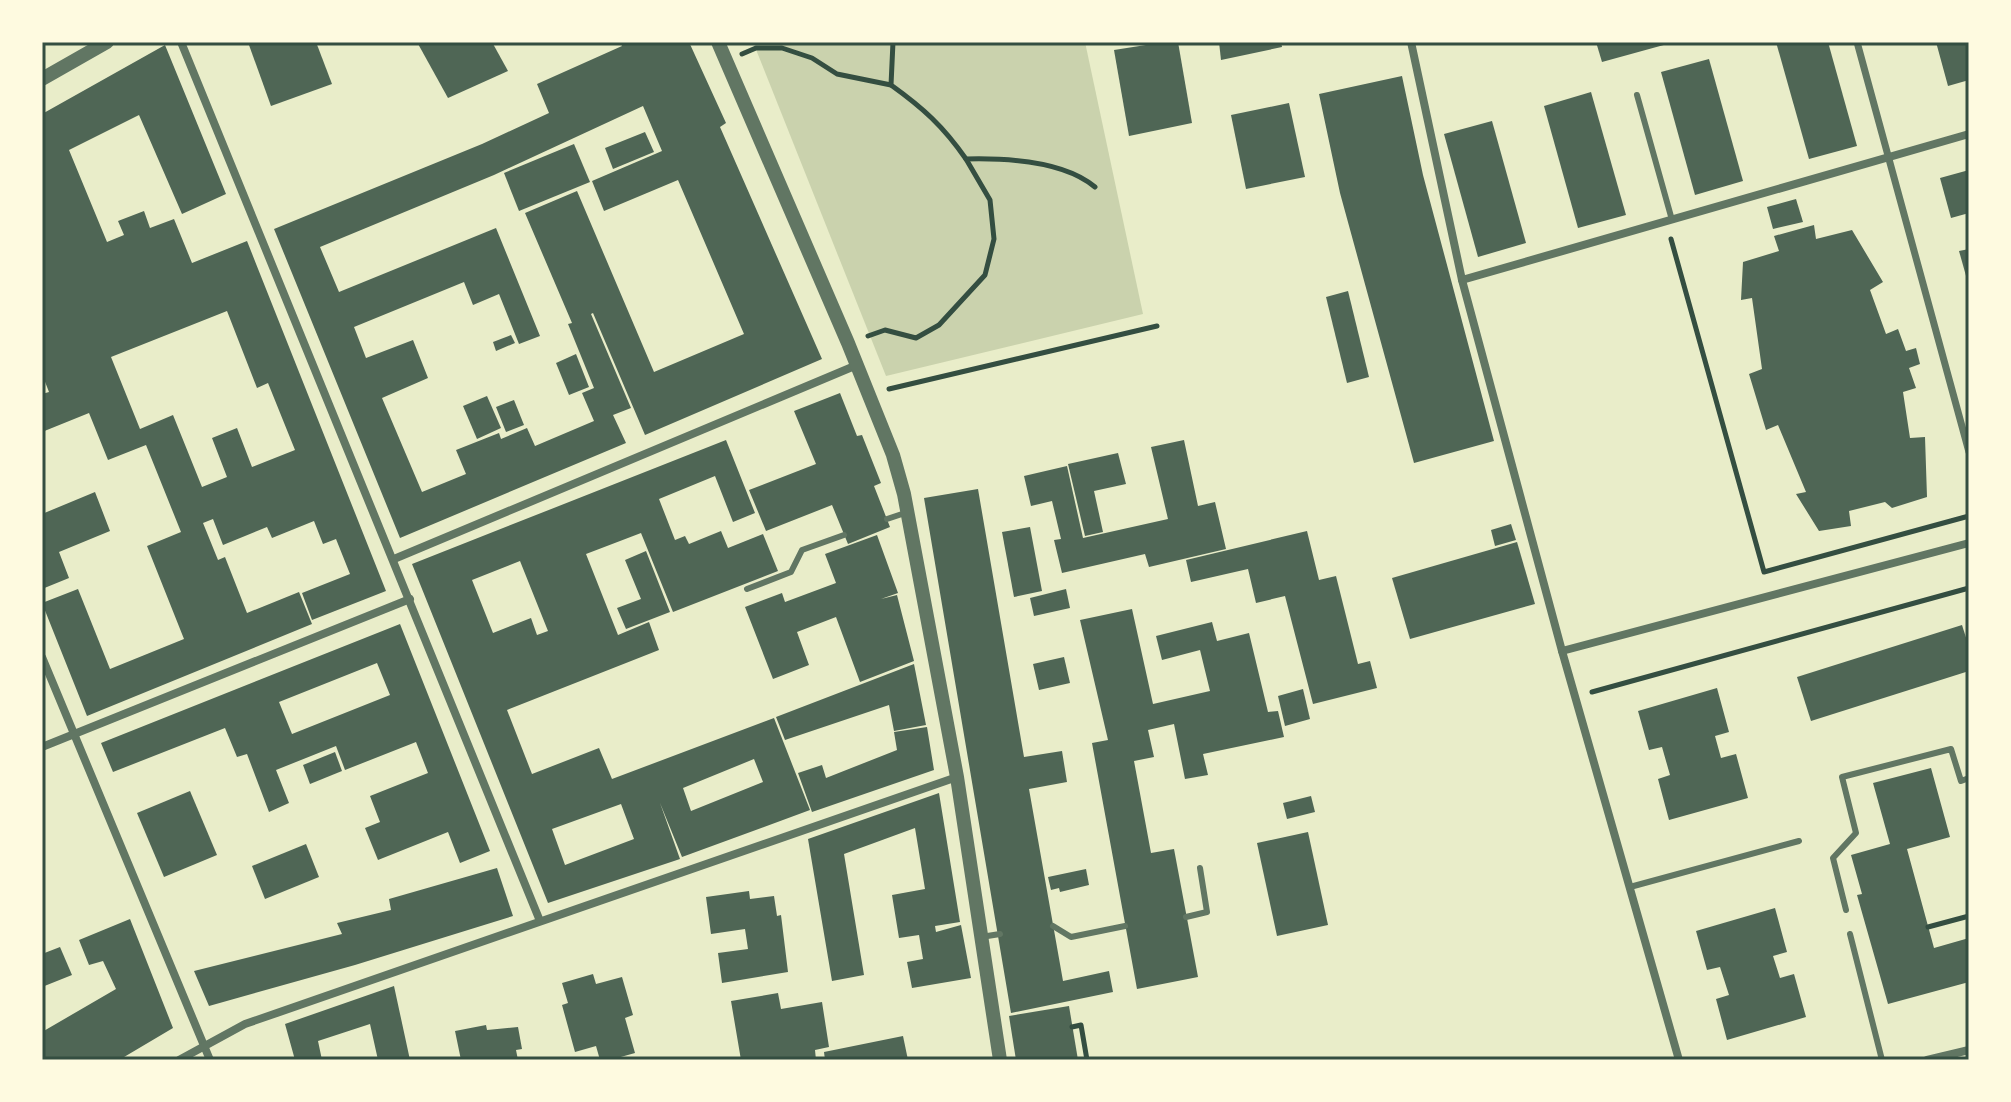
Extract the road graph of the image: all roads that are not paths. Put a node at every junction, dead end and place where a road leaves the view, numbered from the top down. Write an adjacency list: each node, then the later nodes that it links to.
1 (107, 42): 6 (street)
2 (181, 42): 18 (street)
3 (718, 42): 12 (street)
4 (1411, 42): 11 (street)
5 (1857, 42): 9 (street)
6 (42, 79)
7 (1637, 95): 10 (lane)
8 (1969, 134): 9 (street)
9 (1888, 157): 10 (street); 13 (street)
10 (1672, 220): 11 (street)
11 (1462, 280): 21 (street)
12 (857, 365): 14 (street); 18 (street)
13 (1969, 452)
14 (908, 511): 15 (lane); 25 (street)
15 (887, 519)
16 (844, 535): 19 (lane)
17 (1969, 543): 21 (street)
18 (394, 559): 20 (street)
19 (747, 589)
20 (410, 599): 23 (street); 32 (street)
21 (1562, 651): 29 (street)
22 (42, 657): 23 (street)
23 (74, 735): 24 (street); 38 (street)
24 (42, 747)
25 (957, 777): 32 (street); 37 (street)
26 (1969, 778): 30 (lane)
27 (1799, 841): 29 (lane)
28 (1200, 868): 31 (lane)
29 (1630, 887): 43 (street)
30 (1846, 910)
31 (1186, 917)
32 (540, 921): 38 (street)
33 (1053, 926): 34 (lane)
34 (1125, 926)
35 (1000, 934): 37 (lane)
36 (1850, 934): 44 (lane)
37 (981, 937): 42 (street)
38 (206, 1045): 40 (street); 41 (street)
39 (1969, 1050): 45 (street)
40 (179, 1060)
41 (210, 1060)
42 (1000, 1060)
43 (1679, 1060)
44 (1882, 1060)
45 (1927, 1060)

